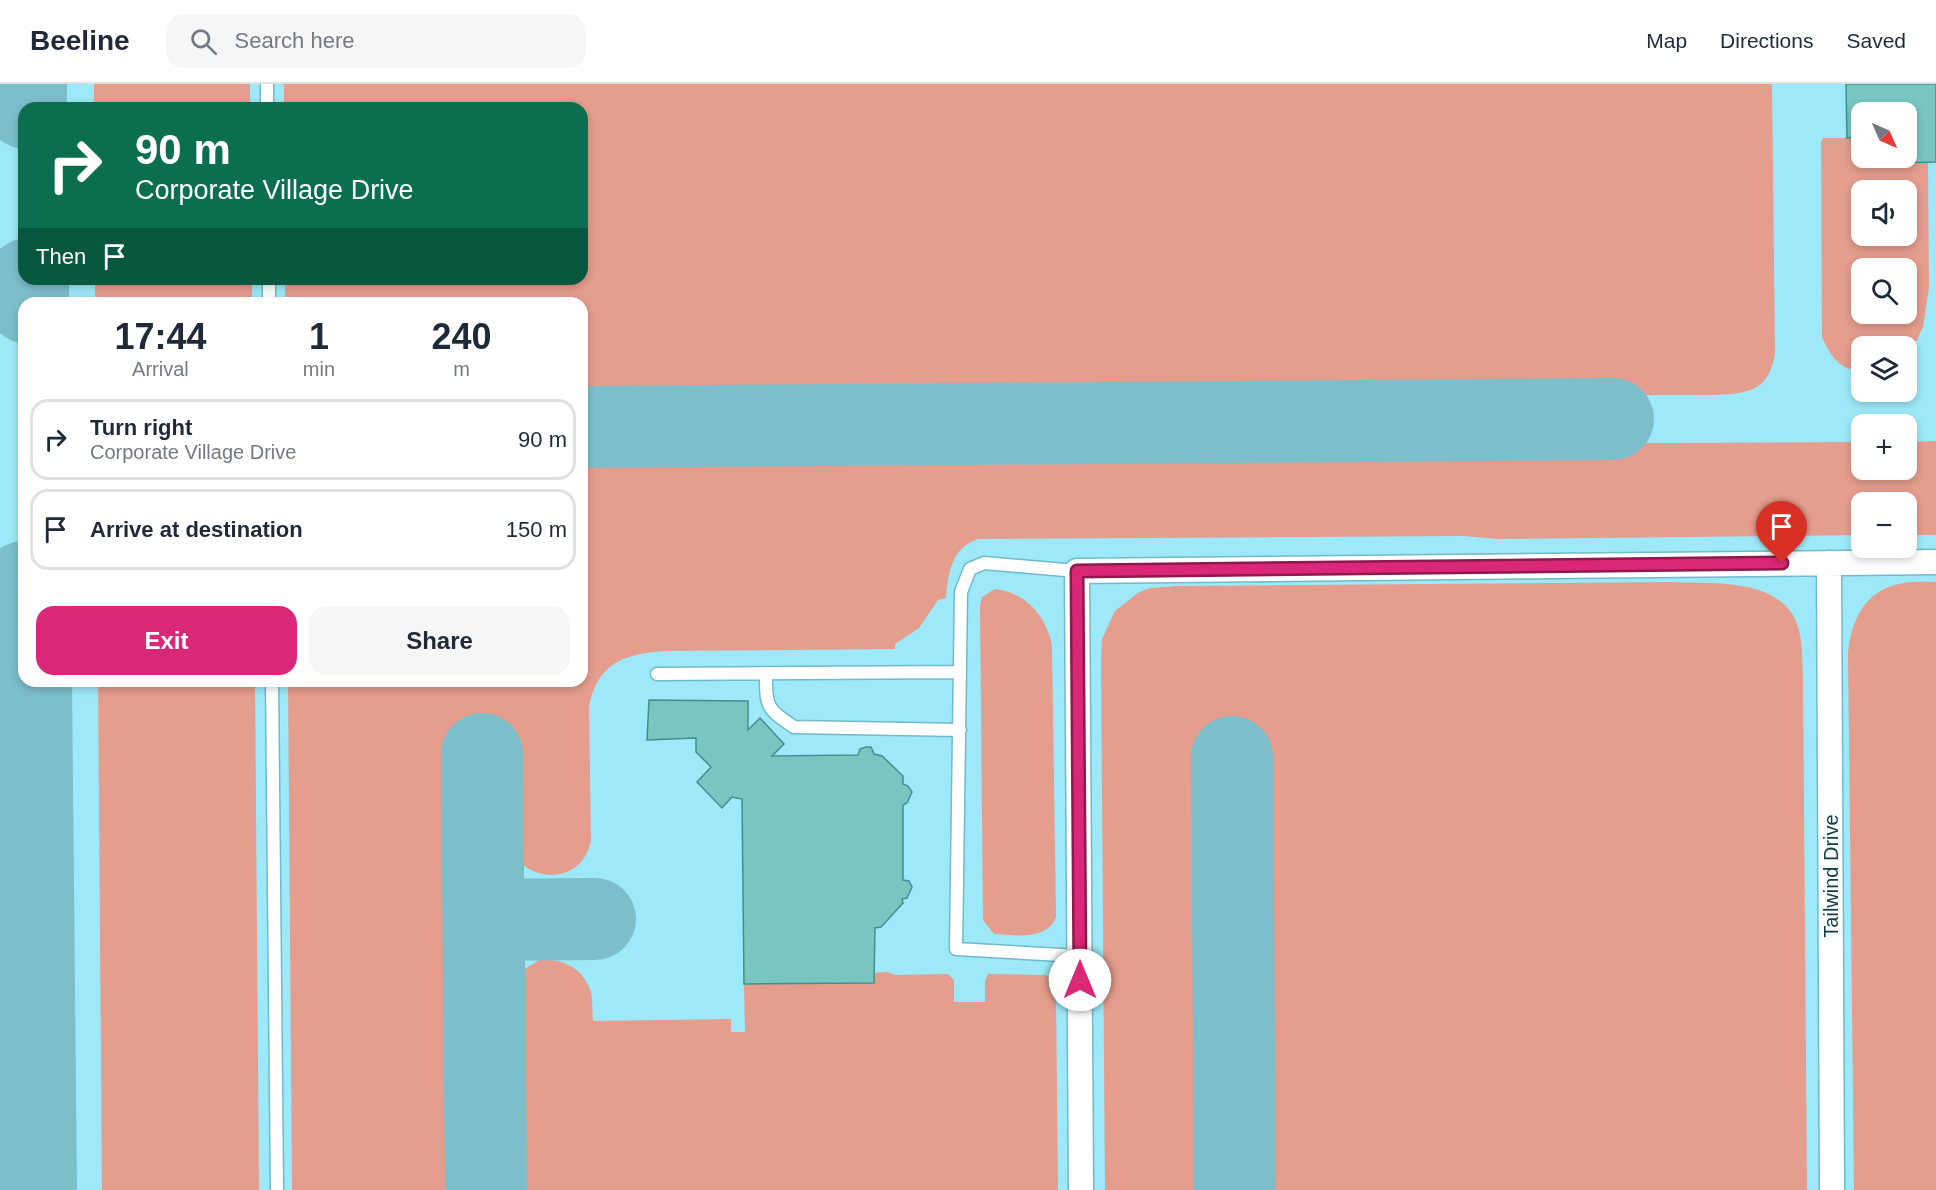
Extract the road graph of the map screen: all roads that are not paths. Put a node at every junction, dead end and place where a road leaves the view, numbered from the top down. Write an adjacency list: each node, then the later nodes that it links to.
1 (267, 84): 2 (lane)
2 (267, 102)
3 (1936, 562): 4 (street)
4 (1829, 563): 5 (street); 14 (street, Tailwind Drive)
5 (1077, 571): 6 (lane); 11 (street)
6 (960, 672): 7 (lane); 10 (lane)
7 (766, 674): 8 (lane); 10 (lane)
8 (657, 675)
9 (272, 687): 12 (lane)
10 (960, 730): 11 (lane)
11 (1079, 956): 13 (street)
12 (277, 1190)
13 (1081, 1190)
14 (1832, 1190)

